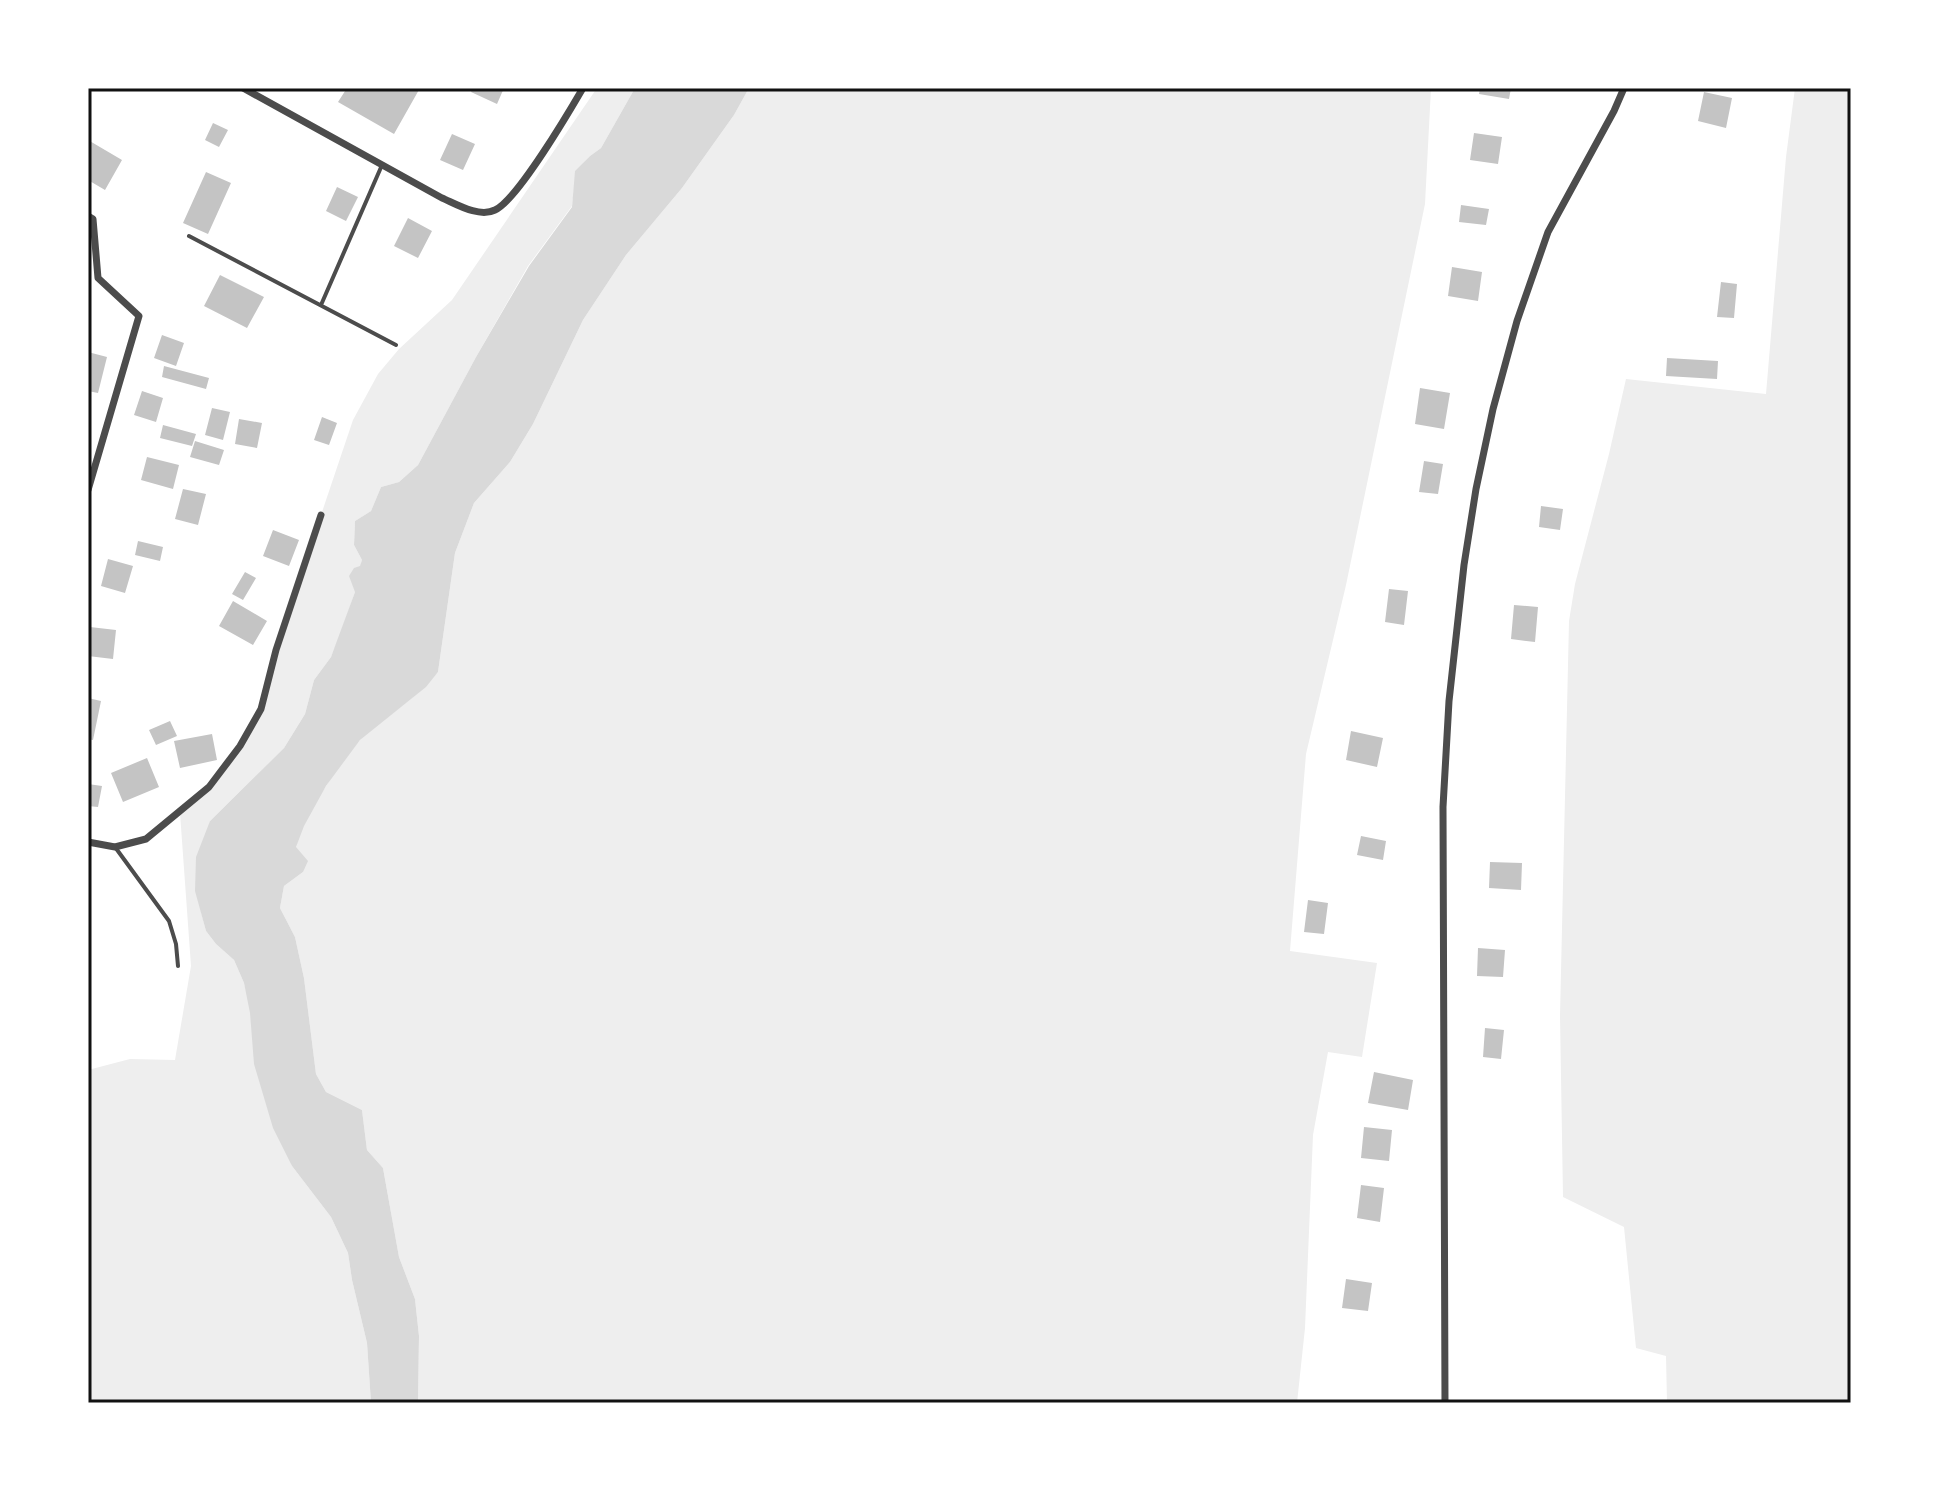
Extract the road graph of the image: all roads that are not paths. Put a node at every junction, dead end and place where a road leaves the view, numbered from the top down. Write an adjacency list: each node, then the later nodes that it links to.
1 (243, 88): 4 (street)
2 (583, 88): 4 (street)
3 (1624, 88): 14 (street)
4 (382, 165): 7 (lane)
5 (88, 216): 9 (street)
6 (189, 236): 7 (lane)
7 (321, 305): 8 (lane)
8 (396, 345)
9 (88, 490)
10 (321, 515): 12 (street)
11 (88, 842): 12 (street)
12 (115, 847): 13 (lane)
13 (178, 966)
14 (1445, 1403)

